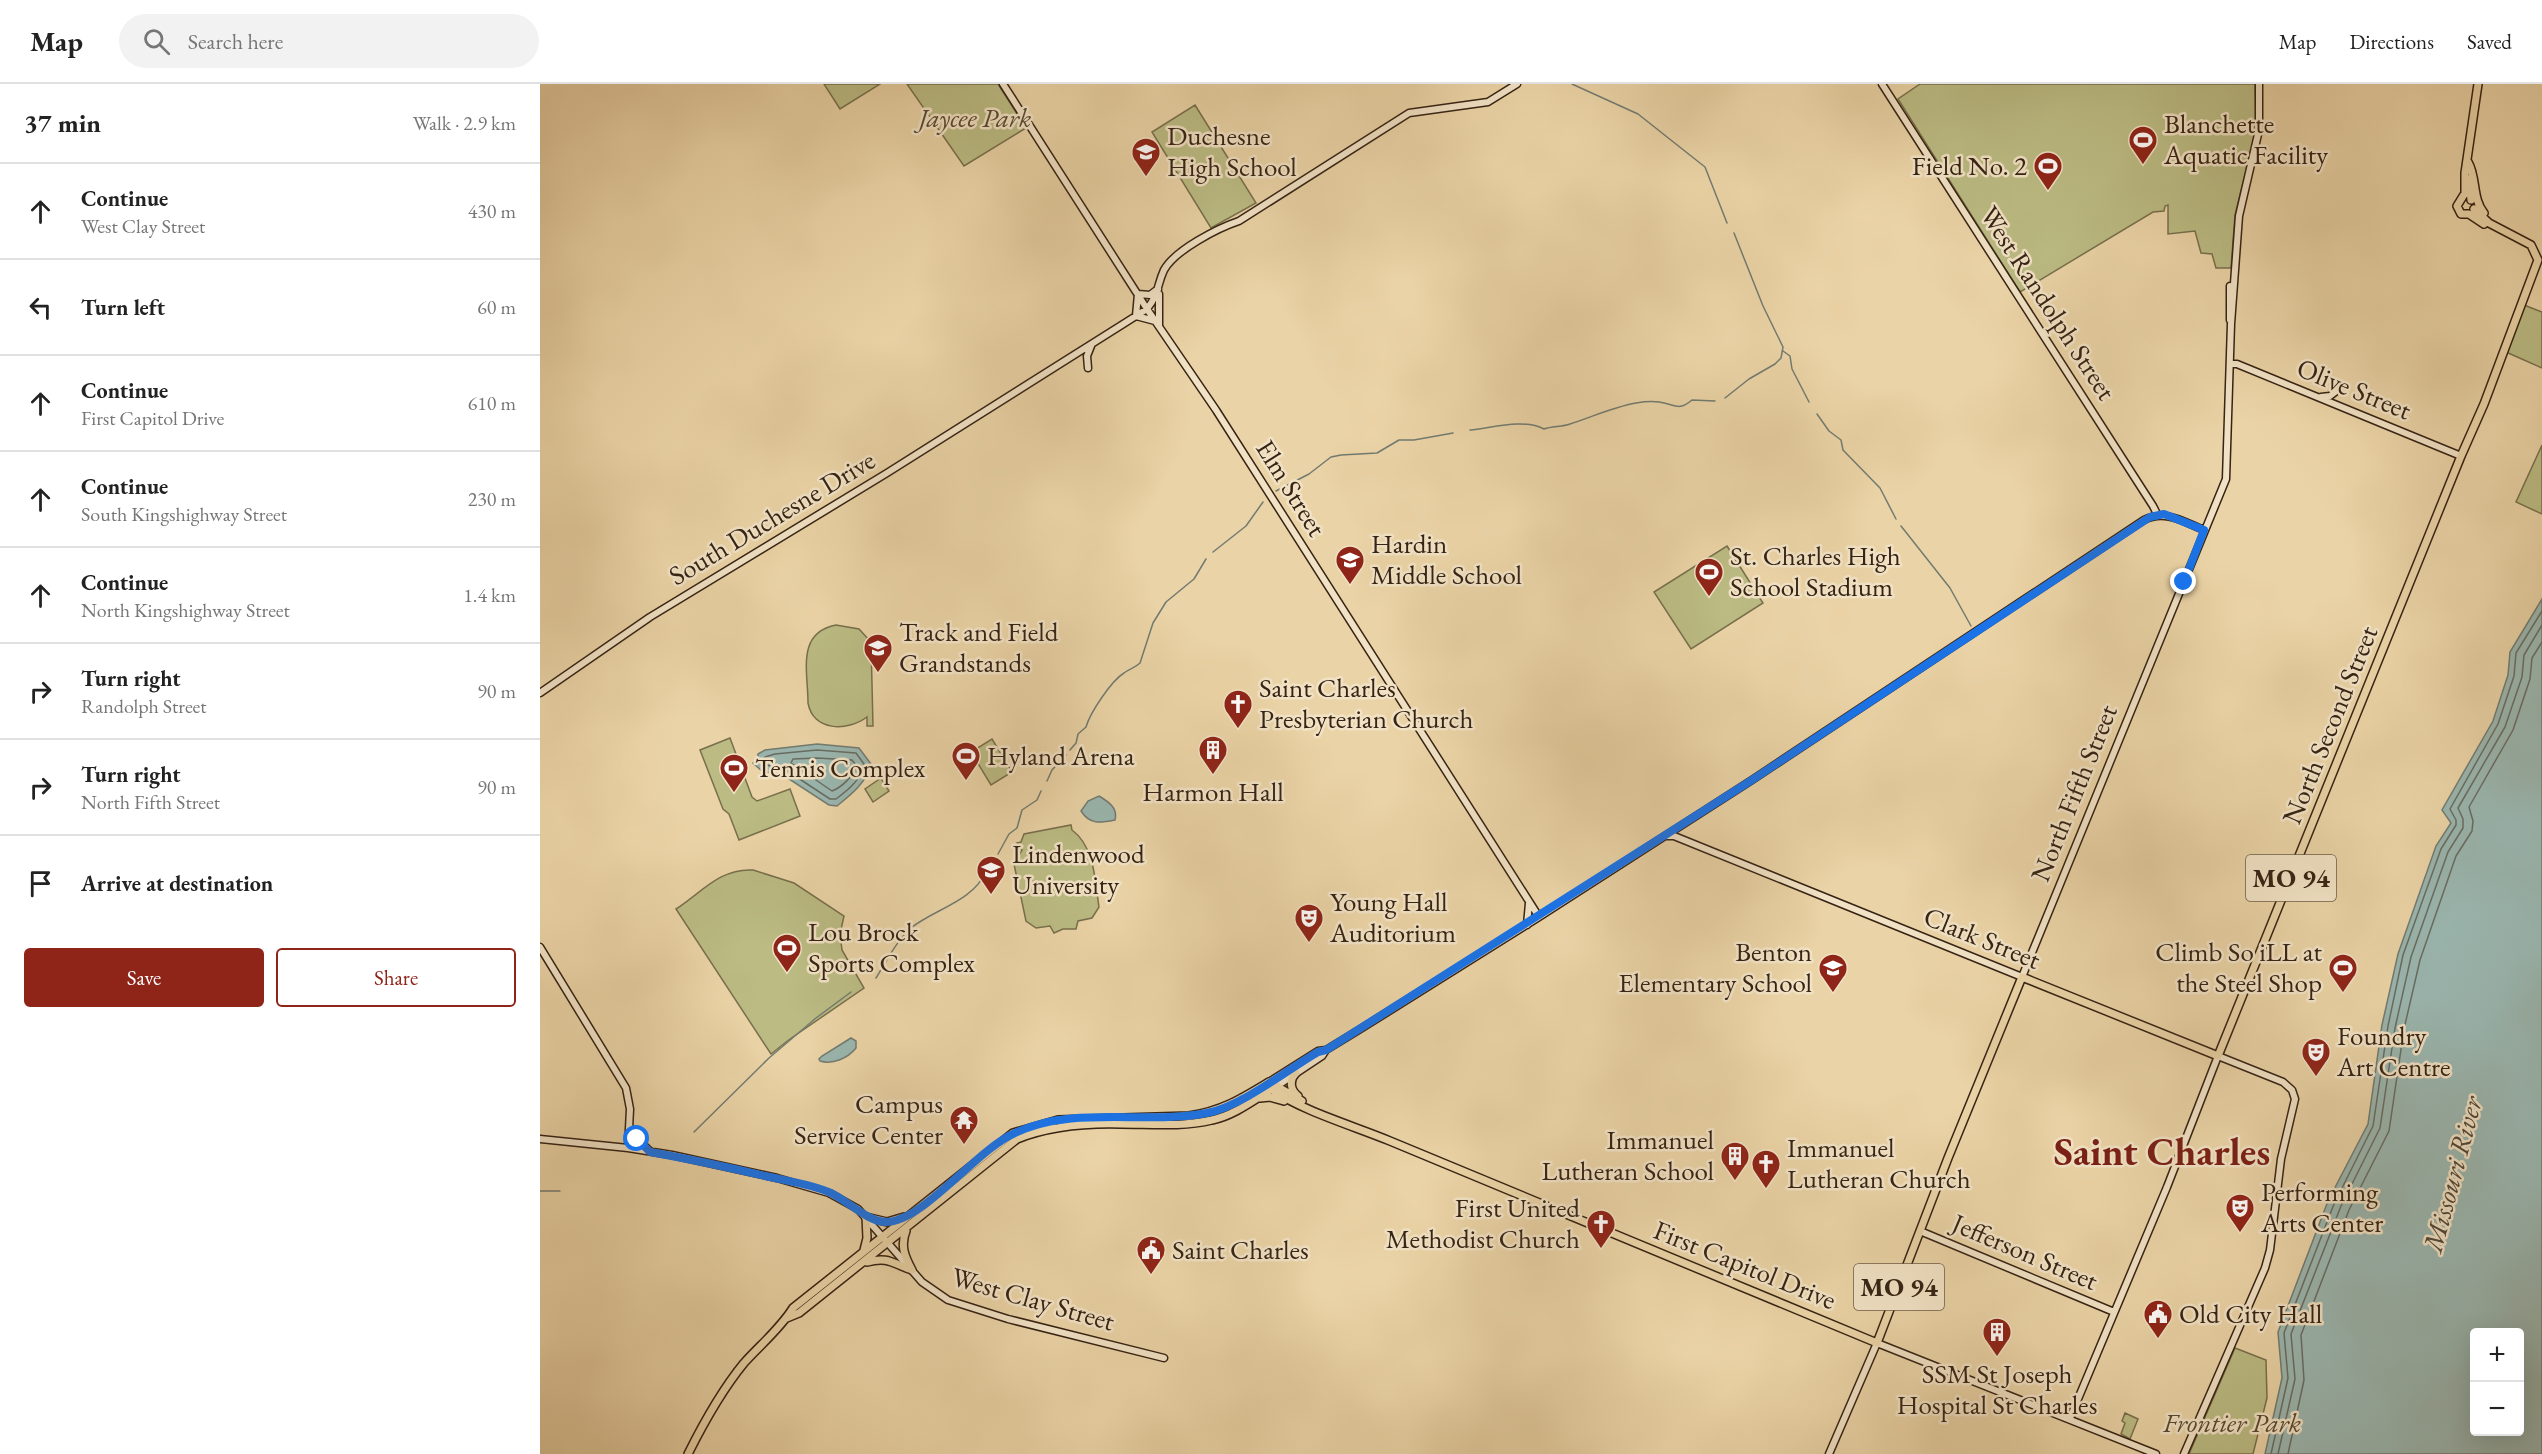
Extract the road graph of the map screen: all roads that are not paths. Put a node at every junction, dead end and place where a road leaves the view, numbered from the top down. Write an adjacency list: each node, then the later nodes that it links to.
1 (1004, 84): 11 (main road, Elm Street)
2 (1517, 84): 10 (main road)
3 (1882, 84): 21 (main road, West Randolph Street)
4 (2257, 84): 16 (main road, North Fifth Street)
5 (2478, 84): 6 (main road)
6 (2468, 162): 7 (main road); 8 (main road); 9 (main road)
7 (2463, 198): 8 (main road); 9 (main road)
8 (2472, 200): 9 (main road)
9 (2474, 210): 20 (main road, North Second Street / MO 94)
10 (1159, 289): 11 (main road); 12 (main road); 14 (main road)
11 (1138, 294): 12 (main road, Elm Street); 13 (main road)
12 (1147, 309): 13 (main road, South Duchesne Drive); 14 (main road, Elm Street)
13 (1136, 316): 14 (main road); 15 (main road, South Duchesne Drive)
14 (1157, 324): 25 (main road, Elm Street)
15 (1091, 345): 17 (main road); 23 (main road, South Duchesne Drive)
16 (2230, 364): 19 (main road, Olive Street); 22 (main road, North Fifth Street)
17 (1088, 368)
18 (2339, 390): 19 (main road)
19 (2317, 397): 20 (main road, Olive Street)
20 (2462, 456): 31 (main road, North Second Street / MO 94)
21 (2157, 514): 22 (main road); 24 (main road)
22 (2204, 530): 29 (main road, North Fifth Street)
23 (540, 693)
24 (1666, 836): 26 (main road); 29 (main road, Clark Street)
25 (1529, 902): 26 (main road, Elm Street); 27 (main road)
26 (1539, 917): 27 (main road)
27 (1527, 925): 30 (main road)
28 (540, 947): 36 (main road)
29 (2022, 977): 31 (main road, Clark Street); 43 (main road, North Fifth Street / MO 94)
30 (1326, 1050): 32 (main road); 33 (main road)
31 (2218, 1056): 48 (main road, North Second Street); 56 (main road, Clark Street)
32 (1296, 1072): 33 (main road); 35 (main road)
33 (1272, 1086): 34 (main road); 35 (main road, First Capitol Drive); 40 (main road)
34 (1255, 1099): 35 (main road); 42 (main road)
35 (1314, 1110): 50 (main road, First Capitol Drive)
36 (630, 1126): 38 (main road); 39 (main road)
37 (540, 1139): 38 (main road, West Clay Street)
38 (628, 1148): 39 (main road, West Clay Street)
39 (650, 1152): 41 (main road, West Clay Street)
40 (919, 1209): 41 (main road); 44 (main road)
41 (866, 1217): 44 (main road, West Clay Street); 45 (main road)
42 (907, 1229): 44 (main road); 47 (main road)
43 (1920, 1231): 48 (main road, Jefferson Street); 50 (main road, MO 94)
44 (887, 1239): 45 (main road); 46 (main road); 47 (main road, West Clay Street)
45 (863, 1252): 49 (main road)
46 (860, 1264): 47 (main road); 49 (main road)
47 (912, 1270): 51 (main road, West Clay Street)
48 (2114, 1312): 52 (main road, North Second Street)
49 (787, 1318): 53 (main road)
50 (1877, 1342): 52 (main road, First Capitol Drive); 54 (main road)
51 (1164, 1358)
52 (2070, 1418): 55 (main road, First Capitol Drive)
53 (688, 1454)
54 (1829, 1454)
55 (2156, 1454)
56 (2184, 1454)

